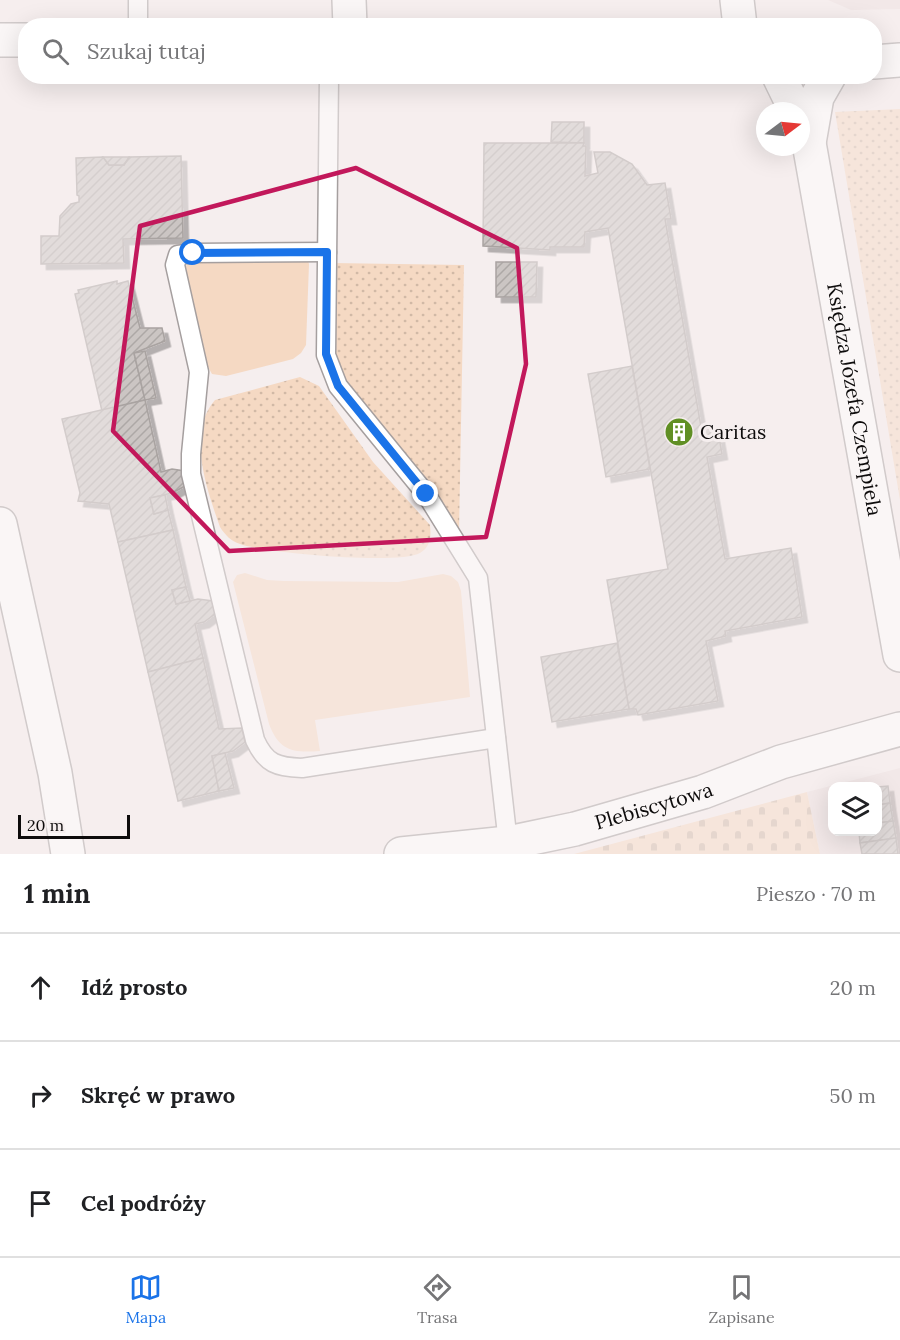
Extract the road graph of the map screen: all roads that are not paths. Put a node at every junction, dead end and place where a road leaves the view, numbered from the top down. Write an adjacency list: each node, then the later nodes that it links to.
1 (138, 0): 4 (lane)
2 (349, 0): 5 (street)
3 (737, 0): 6 (street)
4 (138, 18)
5 (350, 18)
6 (739, 18)
7 (0, 40): 8 (street)
8 (18, 40)
9 (900, 60): 10 (street)
10 (882, 61)
11 (329, 84): 17 (lane)
12 (783, 84): 14 (street)
13 (824, 84): 15 (street, Księdza Józefa Czempiela)
14 (792, 102)
15 (810, 118)
16 (809, 156): 19 (street, Księdza Józefa Czempiela)
17 (327, 252): 21 (lane); 21 (lane)
18 (0, 524): 23 (street)
19 (900, 655)
20 (900, 729): 22 (street, Plebiscytowa)
21 (496, 738): 22 (lane)
22 (508, 843): 24 (street, Plebiscytowa)
23 (68, 854)
24 (400, 854)

